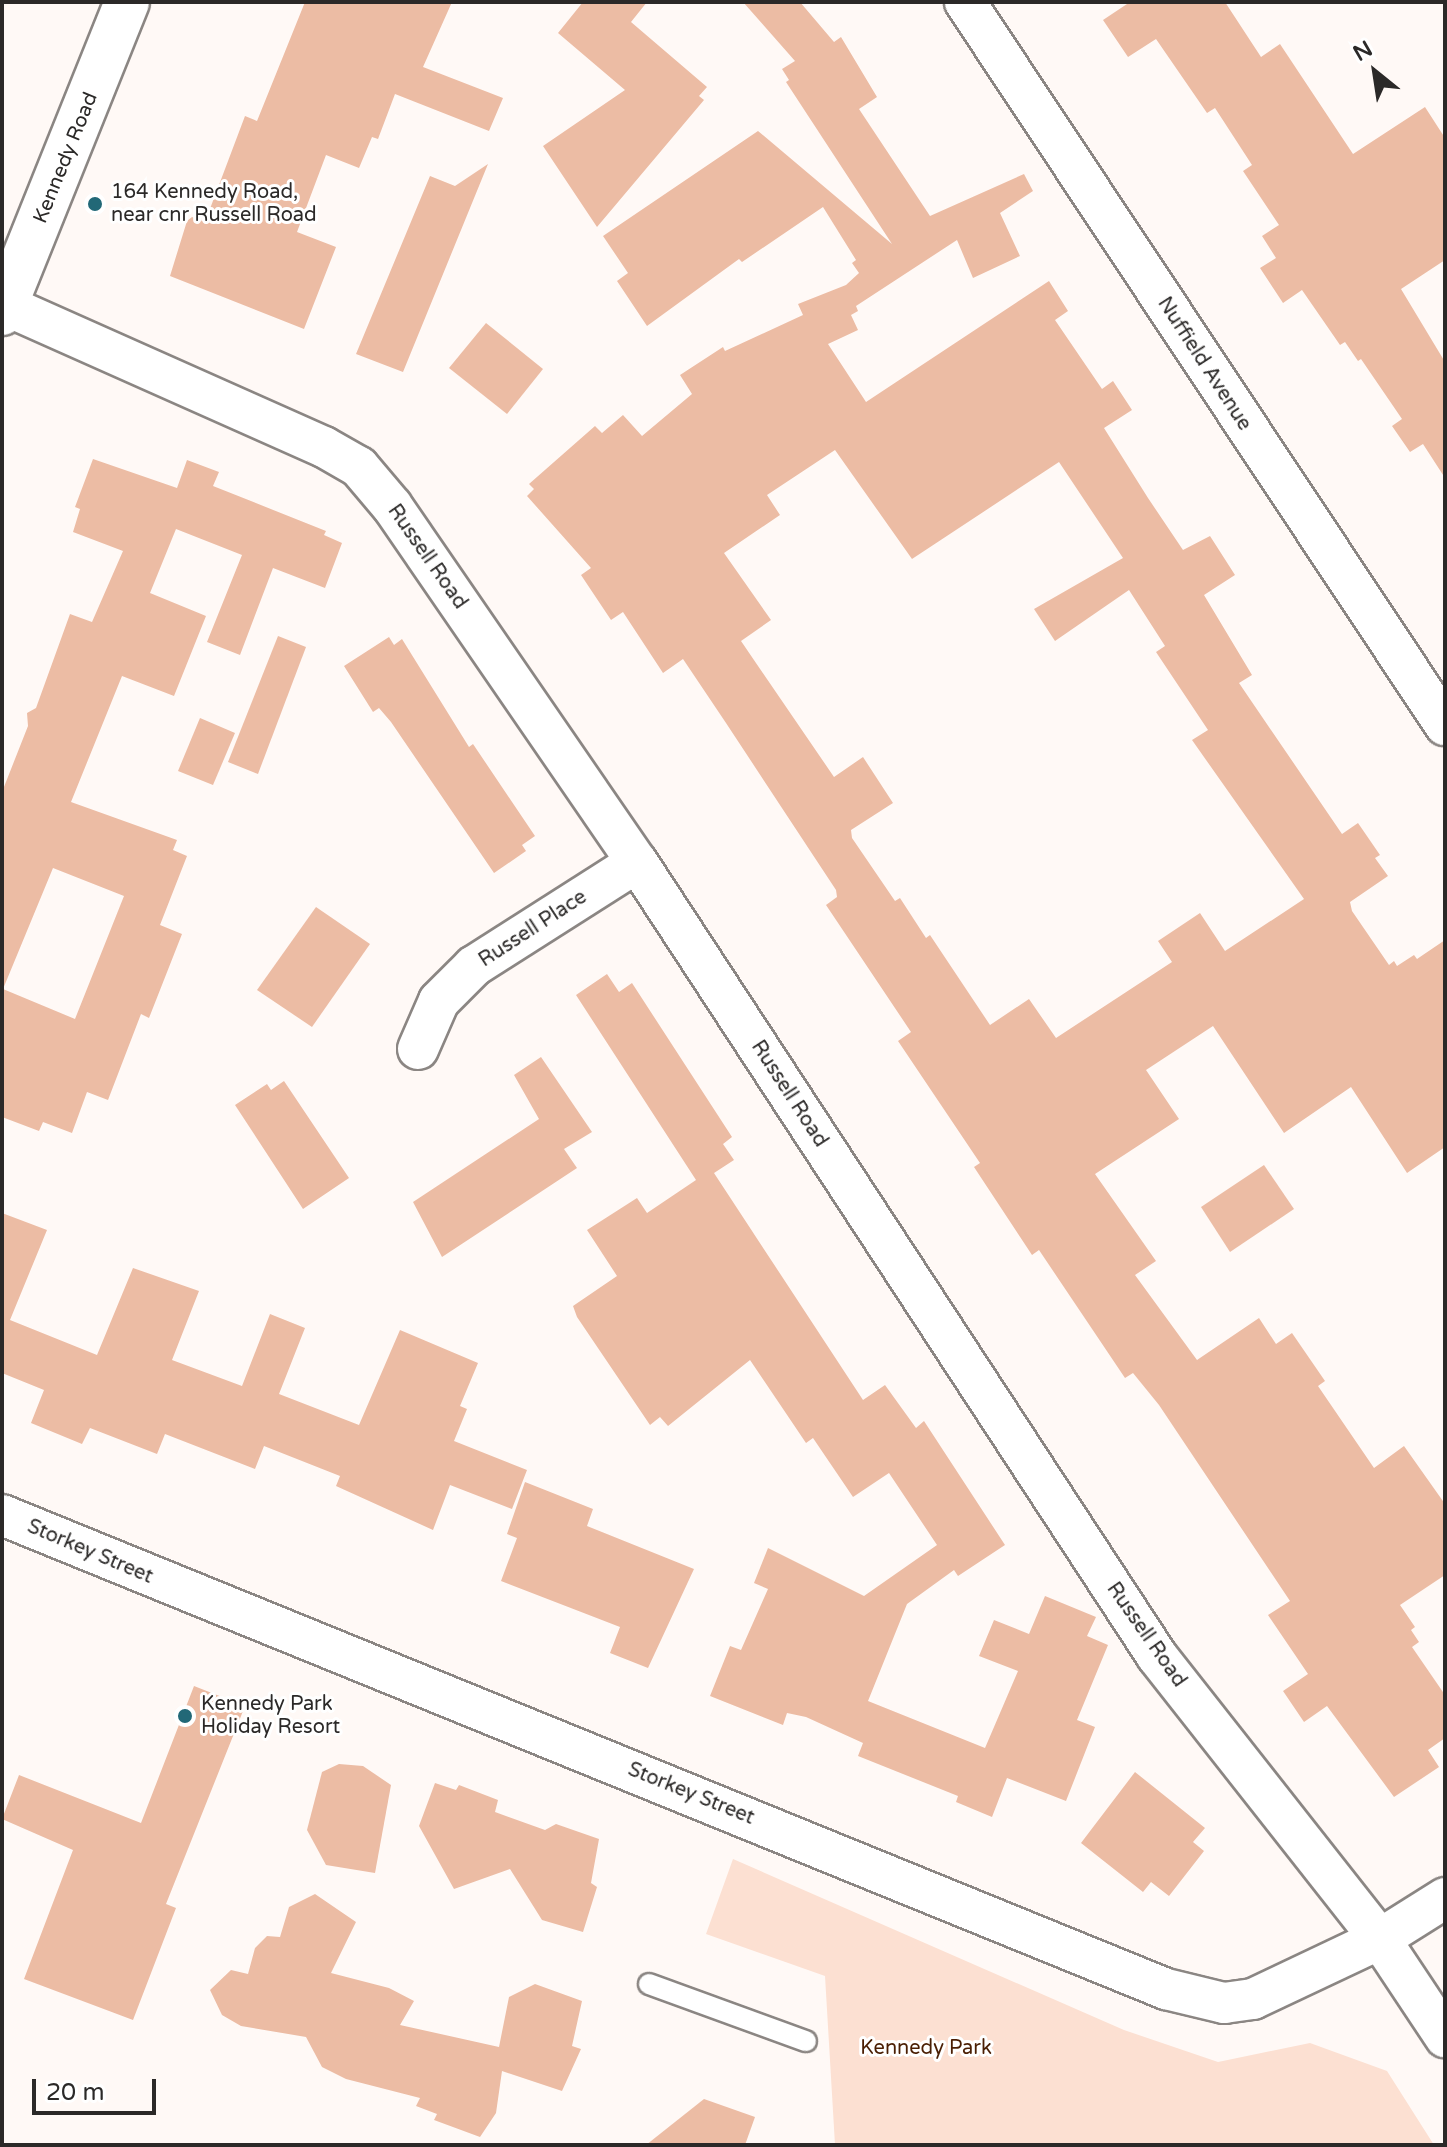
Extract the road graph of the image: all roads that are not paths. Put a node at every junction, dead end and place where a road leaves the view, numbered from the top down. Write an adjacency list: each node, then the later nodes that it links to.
1 (127, 2): 3 (main road, Kennedy Road)
2 (965, 2): 4 (street, Nuffield Avenue)
3 (4, 309): 5 (street, Russell Road)
4 (1445, 725)
5 (637, 862): 6 (street, Russell Place); 9 (street, Russell Road)
6 (418, 1049)
7 (2, 1515): 9 (street, Storkey Street)
8 (1445, 1898): 9 (street, Storkey Street)
9 (1380, 1939): 11 (street, Russell Road)
10 (649, 1984): 12 (lane)
11 (1445, 2037)
12 (806, 2041)

